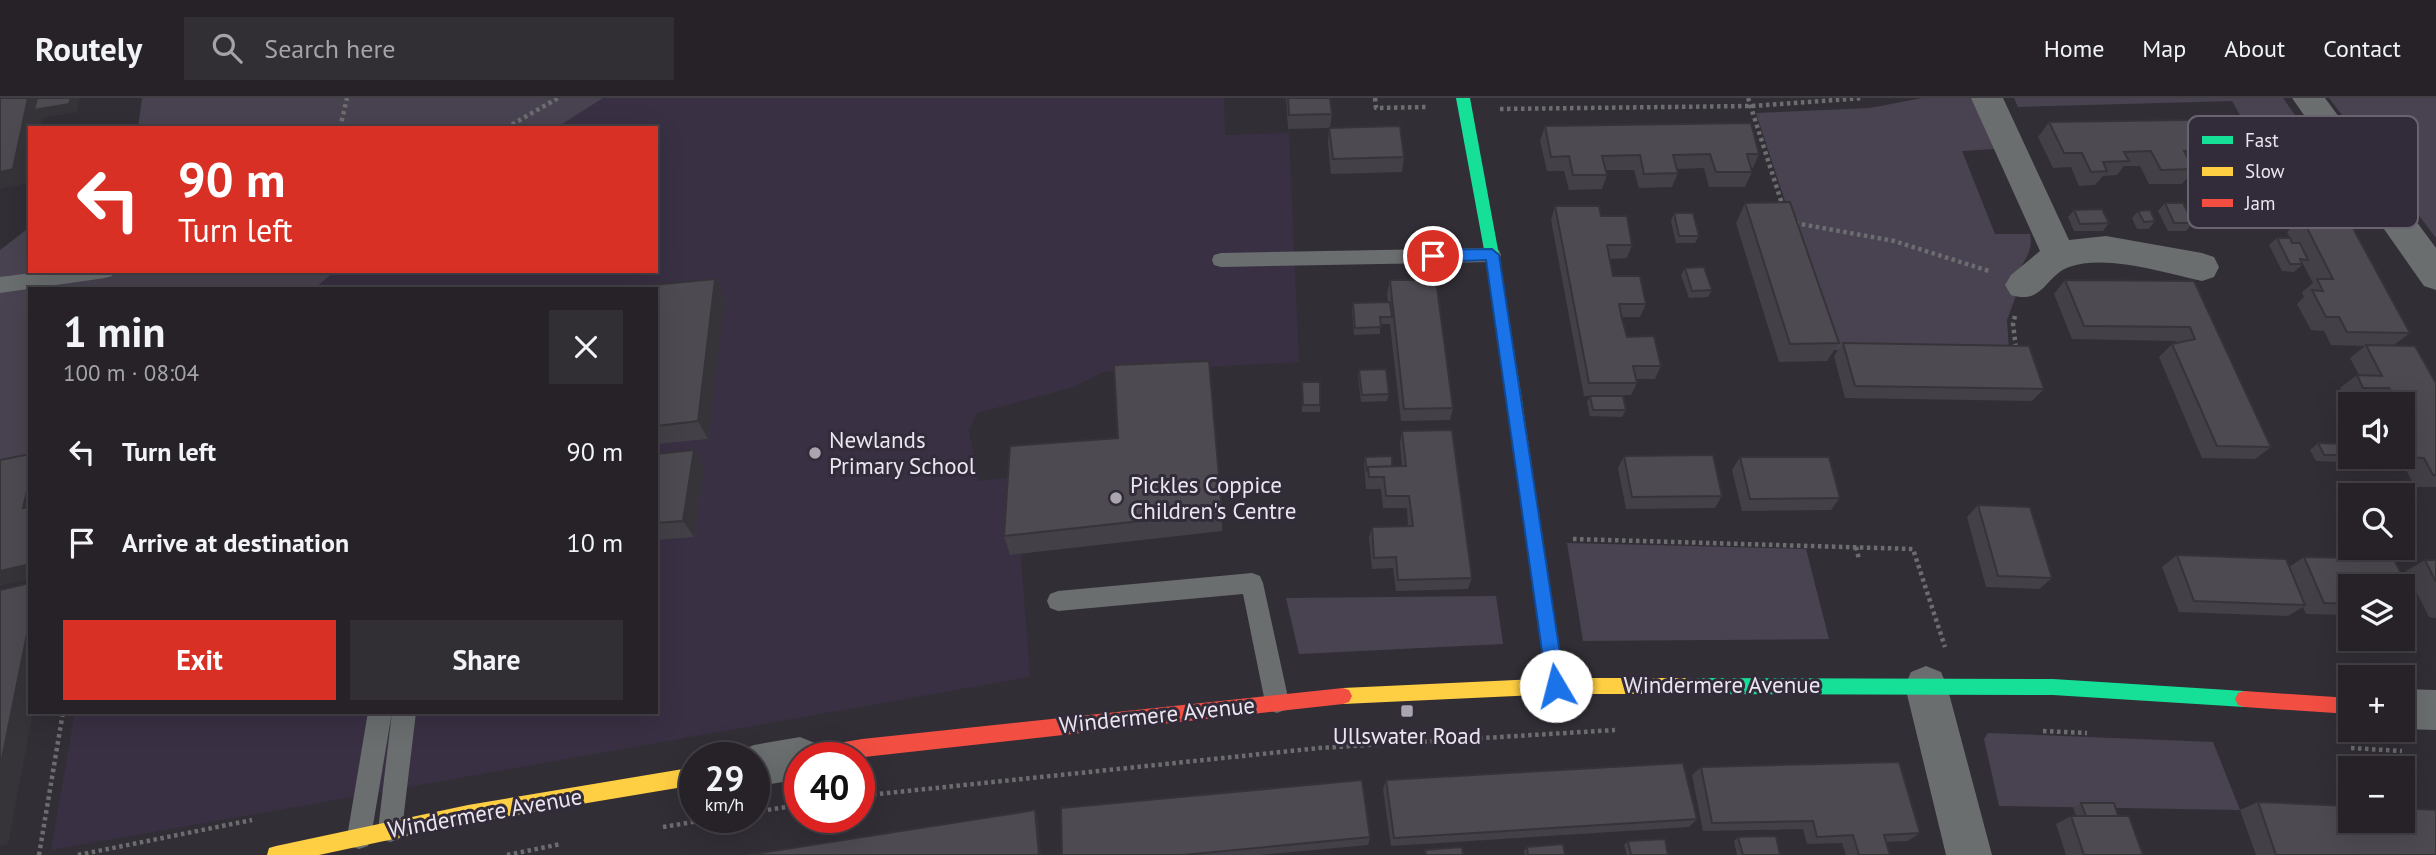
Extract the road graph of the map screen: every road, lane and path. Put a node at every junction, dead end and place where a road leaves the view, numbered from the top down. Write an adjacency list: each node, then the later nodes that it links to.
1 (347, 98): 11 (path)
2 (558, 98): 12 (path)
3 (1375, 98): 8 (path)
4 (1748, 98): 9 (path)
5 (1863, 98): 9 (path)
6 (1987, 98): 17 (street)
7 (2308, 98): 10 (street)
8 (1464, 104): 9 (path); 16 (street)
9 (1751, 106): 13 (path)
10 (2321, 116)
11 (340, 126)
12 (509, 126)
13 (1783, 209)
14 (1787, 221): 23 (path)
15 (2404, 228): 21 (street)
16 (1492, 255): 18 (lane); 25 (street)
17 (2059, 255): 19 (street); 23 (street)
18 (1221, 260)
19 (2202, 267)
20 (90, 273): 22 (lane)
21 (2436, 276)
22 (0, 285)
23 (2023, 285): 24 (path)
24 (2019, 356)
25 (1534, 537): 26 (path); 29 (street)
26 (1856, 547): 27 (path); 30 (path)
27 (1859, 559)
28 (1058, 601): 31 (lane)
29 (1556, 686): 30 (street, Windermere Avenue); 31 (street, Windermere Avenue)
30 (1941, 686): 32 (street, Windermere Avenue); 52 (street)
31 (1277, 702): 41 (street, Windermere Avenue)
32 (2338, 705)
33 (2415, 709): 34 (street)
34 (2436, 710)
35 (63, 714): 49 (path)
36 (380, 714): 48 (lane)
37 (404, 714): 47 (lane)
38 (1625, 729): 45 (path)
39 (2032, 730): 40 (path)
40 (2099, 734)
41 (875, 747)
42 (2341, 747): 43 (path)
43 (2409, 751)
44 (679, 779): 47 (street, Windermere Avenue)
45 (875, 794)
46 (262, 818): 50 (path)
47 (390, 830): 48 (street, Windermere Avenue)
48 (359, 837): 51 (street, Windermere Avenue)
49 (39, 855)
50 (78, 855)
51 (276, 855)
52 (1969, 855)

